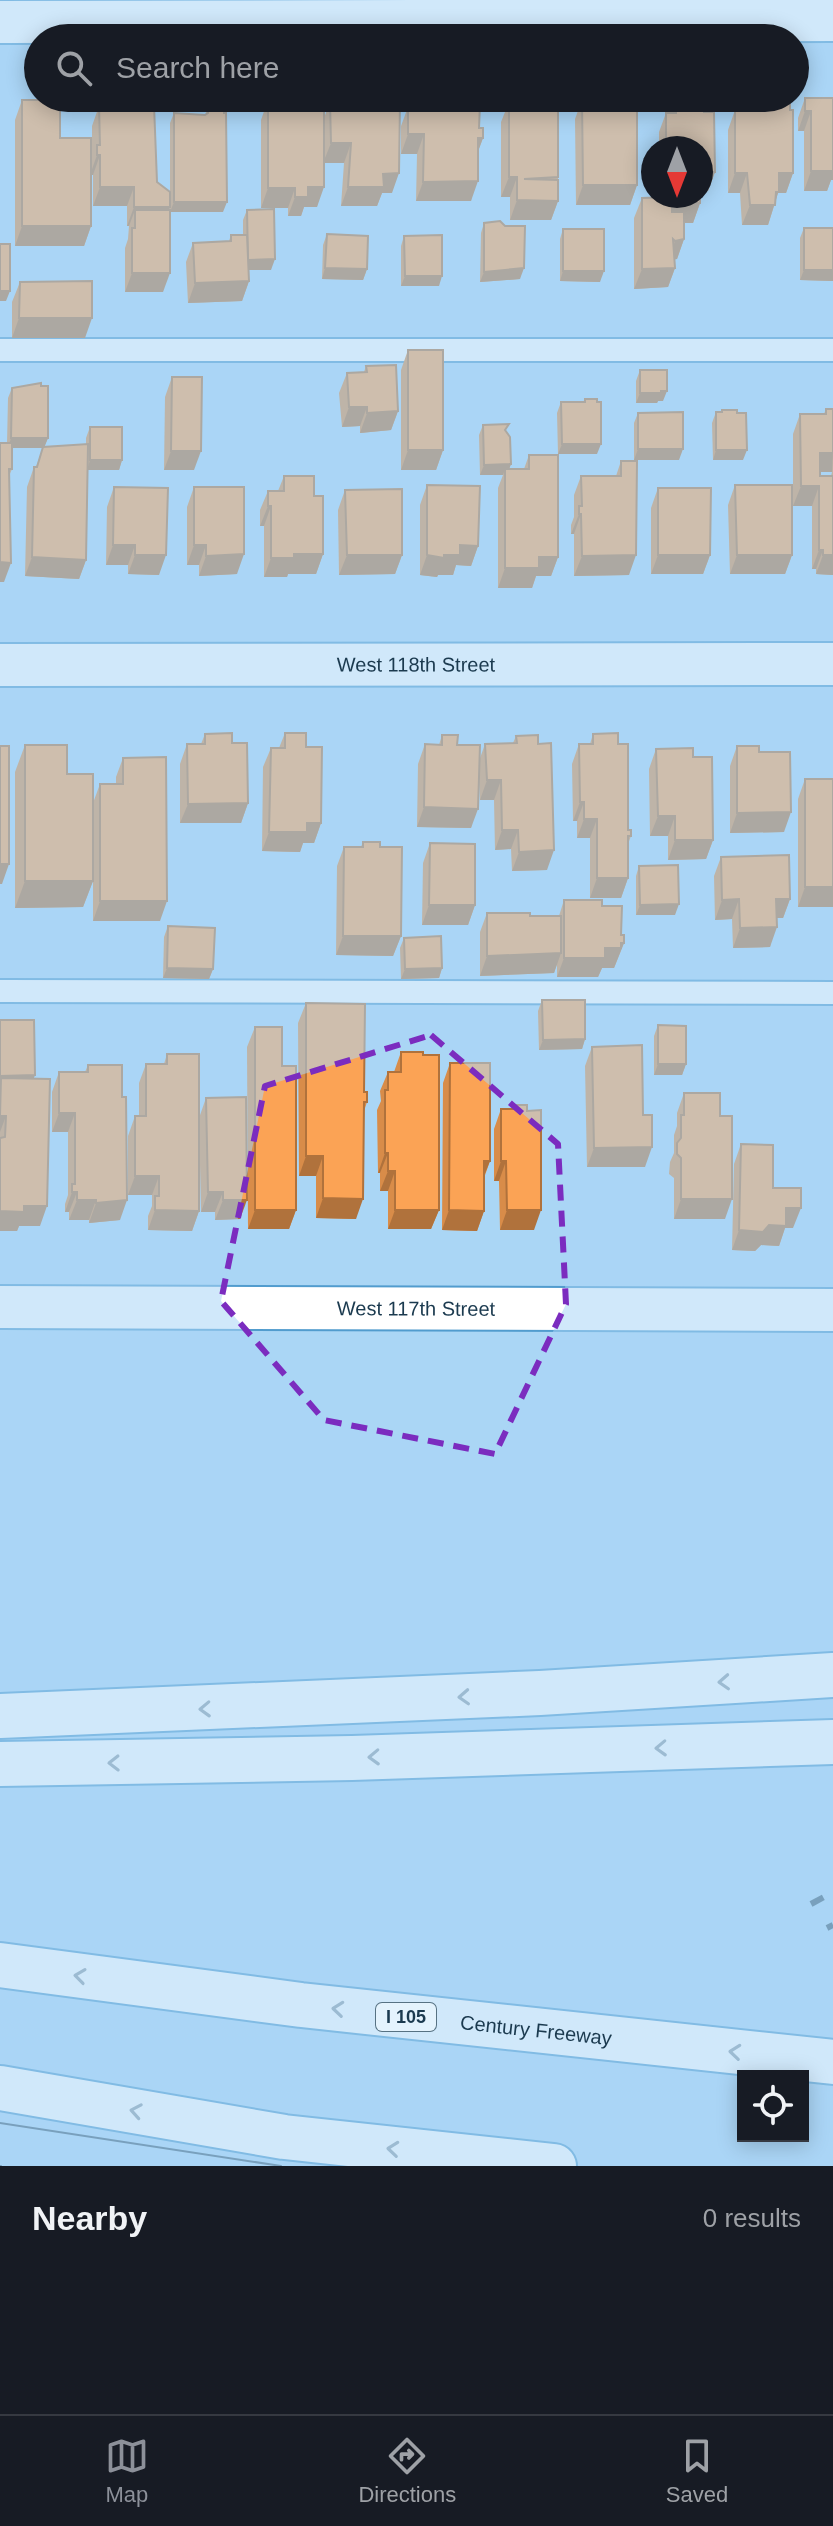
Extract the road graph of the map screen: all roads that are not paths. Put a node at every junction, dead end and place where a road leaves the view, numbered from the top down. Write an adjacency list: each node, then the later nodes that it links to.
1 (833, 20): 2 (street)
2 (0, 22)
3 (0, 350): 4 (lane)
4 (833, 350)
5 (833, 664): 6 (street, West 118th Street)
6 (0, 665)
7 (0, 991): 8 (lane)
8 (833, 993)
9 (0, 1307): 10 (street, West 117th Street)
10 (833, 1310)
11 (817, 1677): 12 (highway, one-way to 12)
12 (0, 1716)
13 (833, 1742): 14 (highway, one-way to 14)
14 (0, 1764)
15 (0, 1965): 16 (highway, Century Freeway / I 105, one-way to 15)
16 (823, 2061)
17 (0, 2088): 18 (highway, one-way to 17)
18 (554, 2166)

